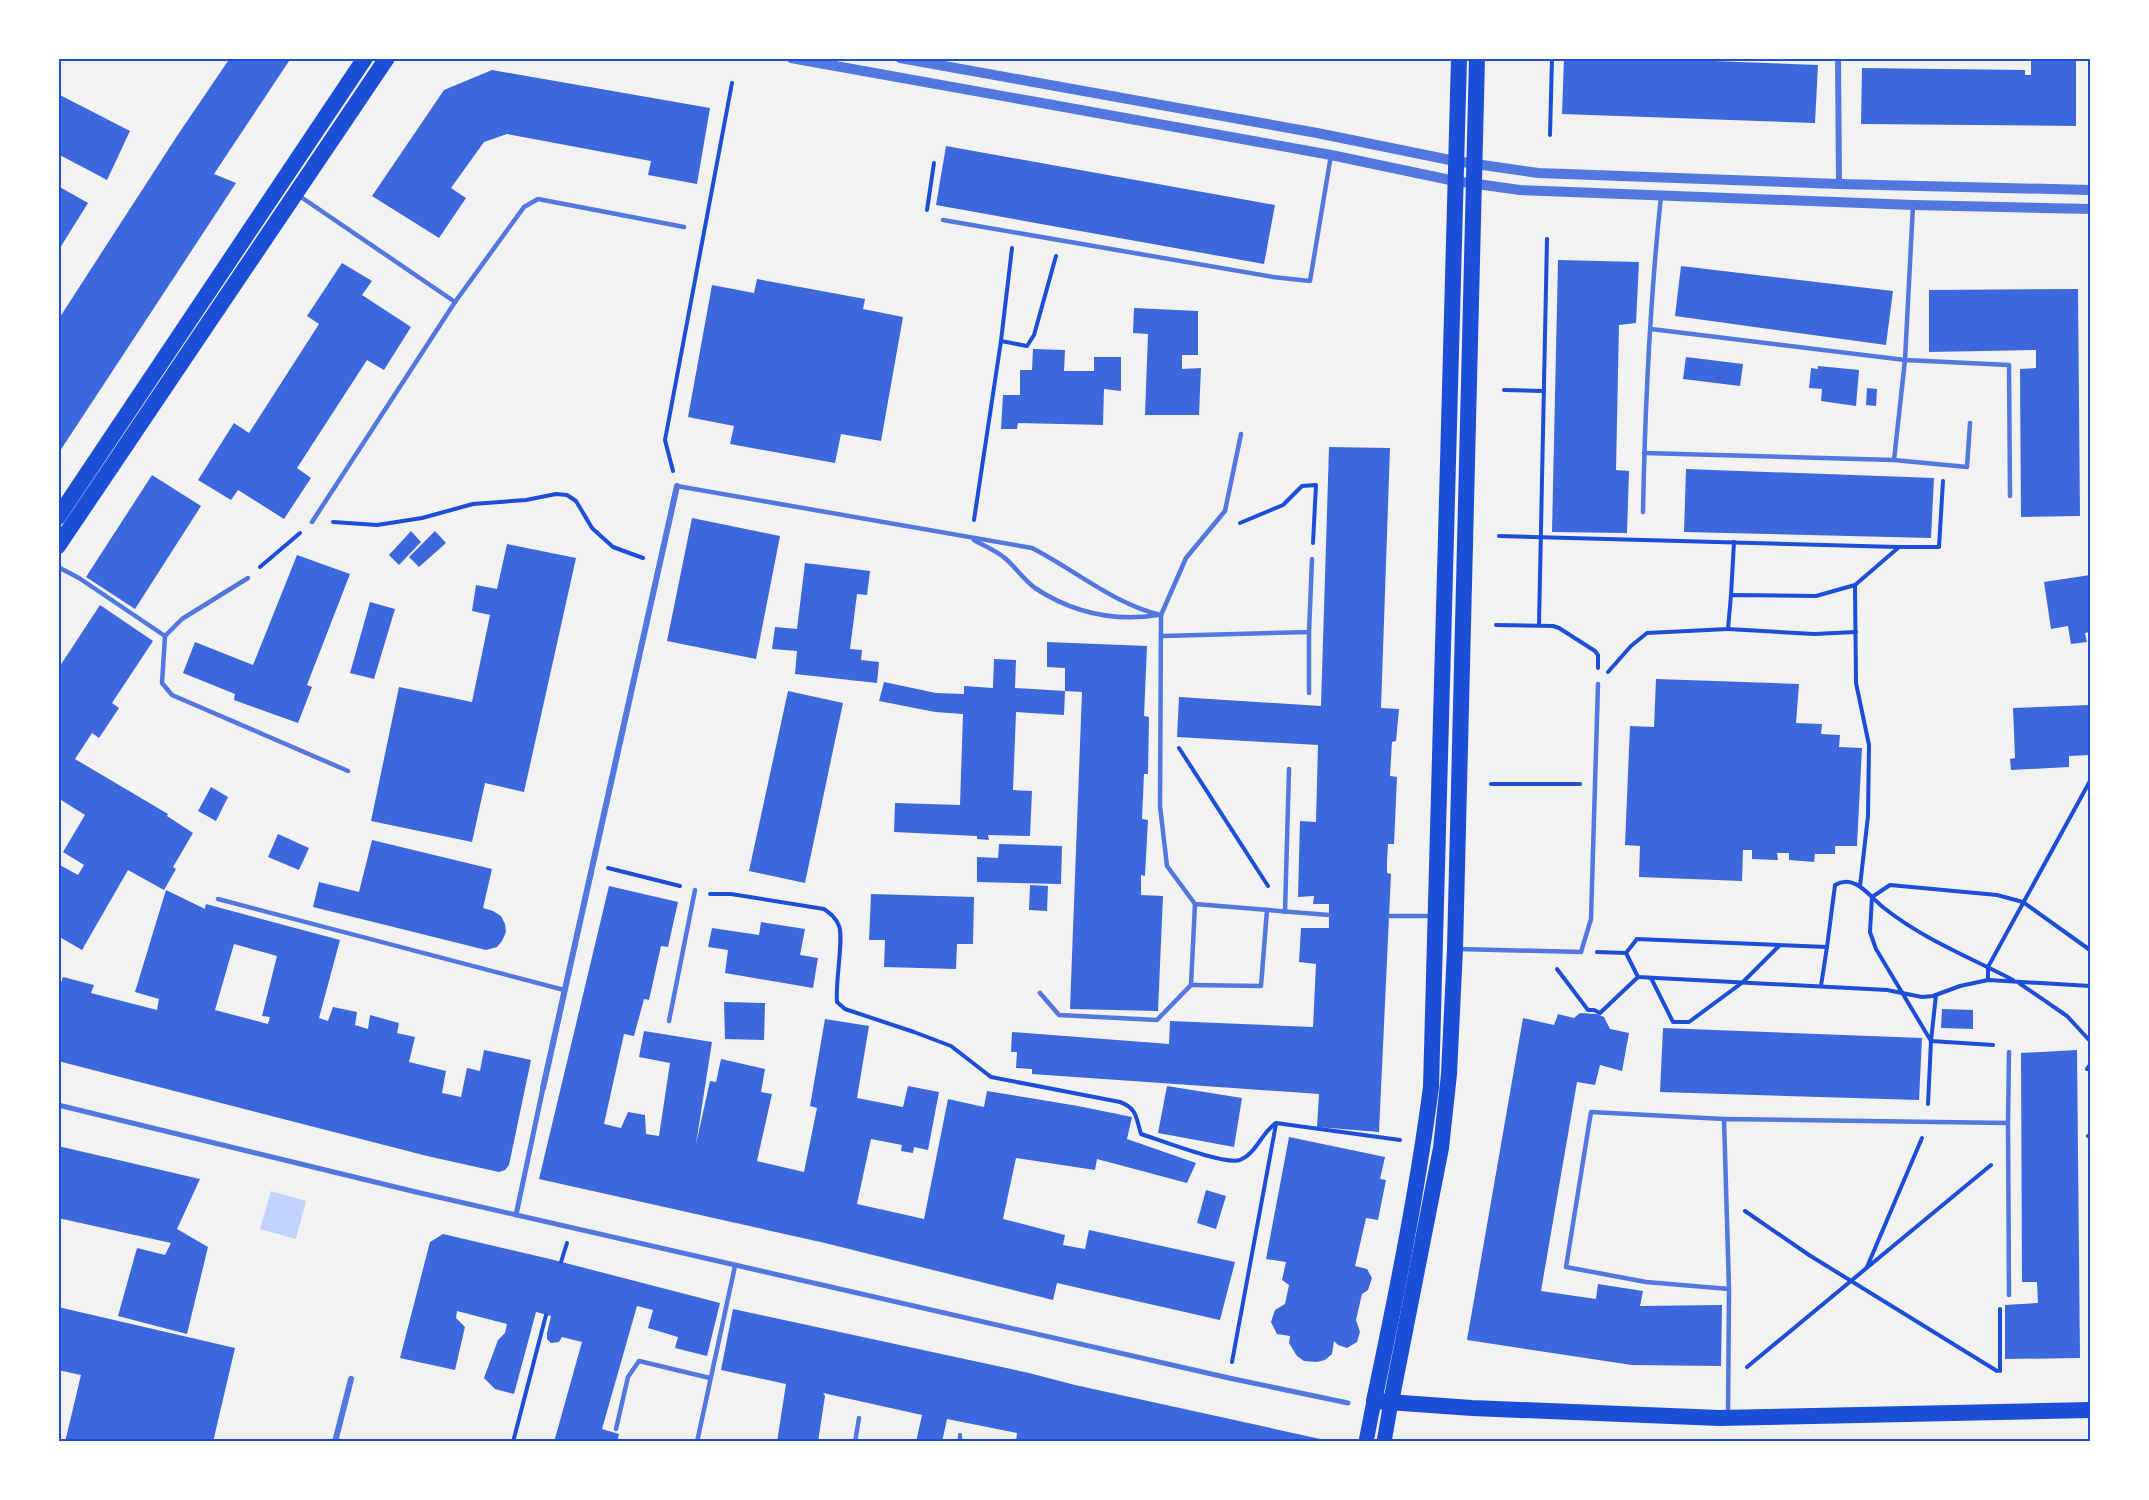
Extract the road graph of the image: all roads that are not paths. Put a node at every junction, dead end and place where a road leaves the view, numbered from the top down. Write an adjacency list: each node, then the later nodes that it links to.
1 (365, 58): 31 (highway)
2 (387, 58): 15 (highway)
3 (791, 58): 8 (street)
4 (900, 58): 9 (street)
5 (1459, 58): 9 (highway)
6 (1477, 58): 10 (highway)
7 (1838, 58): 13 (street)
8 (1331, 155): 11 (street); 19 (lane)
9 (1455, 160): 10 (street); 11 (highway)
10 (1474, 163): 12 (highway); 13 (street)
11 (1455, 181): 12 (street); 53 (highway)
12 (1474, 184): 16 (street); 54 (highway)
13 (1839, 184): 14 (street)
14 (2091, 190)
15 (295, 194): 21 (lane); 34 (highway)
16 (1661, 196): 17 (street); 22 (lane)
17 (1913, 205): 18 (street); 23 (lane)
18 (2091, 209)
19 (943, 220)
20 (684, 227): 21 (lane)
21 (455, 302): 32 (lane)
22 (1651, 329): 23 (lane); 26 (lane)
23 (1905, 360): 27 (lane); 29 (lane)
24 (1970, 423): 27 (lane)
25 (1241, 434): 38 (lane)
26 (1644, 453): 27 (lane); 30 (lane)
27 (1894, 460)
28 (677, 486): 33 (lane); 56 (street)
29 (2010, 496)
30 (1642, 512)
31 (58, 518)
32 (312, 522)
33 (972, 539): 38 (lane); 38 (lane)
34 (58, 546)
35 (1312, 559): 39 (lane)
36 (58, 567): 40 (lane)
37 (248, 578): 40 (lane)
38 (1161, 615): 41 (lane)
39 (1309, 632): 41 (lane); 43 (lane)
40 (165, 636): 45 (lane)
41 (1163, 636): 48 (lane)
42 (1598, 684): 54 (lane)
43 (1308, 693)
44 (1289, 769): 50 (lane)
45 (348, 771)
46 (695, 890): 58 (lane)
47 (218, 899): 56 (lane)
48 (1195, 904): 49 (lane); 55 (lane)
49 (1266, 910): 50 (lane); 55 (lane)
50 (1285, 912): 51 (lane)
51 (1329, 915)
52 (1389, 916): 53 (lane)
53 (1436, 917): 70 (highway)
54 (1455, 949): 71 (highway)
55 (1191, 985): 57 (lane)
56 (564, 990): 60 (street)
57 (1040, 993)
58 (669, 1021)
59 (2009, 1052): 63 (lane)
60 (543, 1088): 64 (street)
61 (58, 1105): 64 (street)
62 (1724, 1119): 63 (lane); 66 (lane); 66 (lane)
63 (2008, 1123): 67 (lane)
64 (516, 1215): 65 (street)
65 (735, 1266): 69 (lane); 72 (street)
66 (1729, 1289): 75 (lane)
67 (2009, 1295)
68 (351, 1378): 78 (street)
69 (710, 1378): 76 (lane); 79 (lane)
70 (1374, 1401): 71 (highway); 82 (main road)
71 (1391, 1402): 75 (highway); 83 (main road)
72 (1348, 1403)
73 (2091, 1410): 75 (highway)
74 (859, 1418): 80 (lane)
75 (1728, 1418)
76 (616, 1429)
77 (960, 1435): 81 (lane)
78 (335, 1442)
79 (697, 1442)
80 (855, 1442)
81 (960, 1442)
82 (1366, 1442)
83 (1384, 1442)

